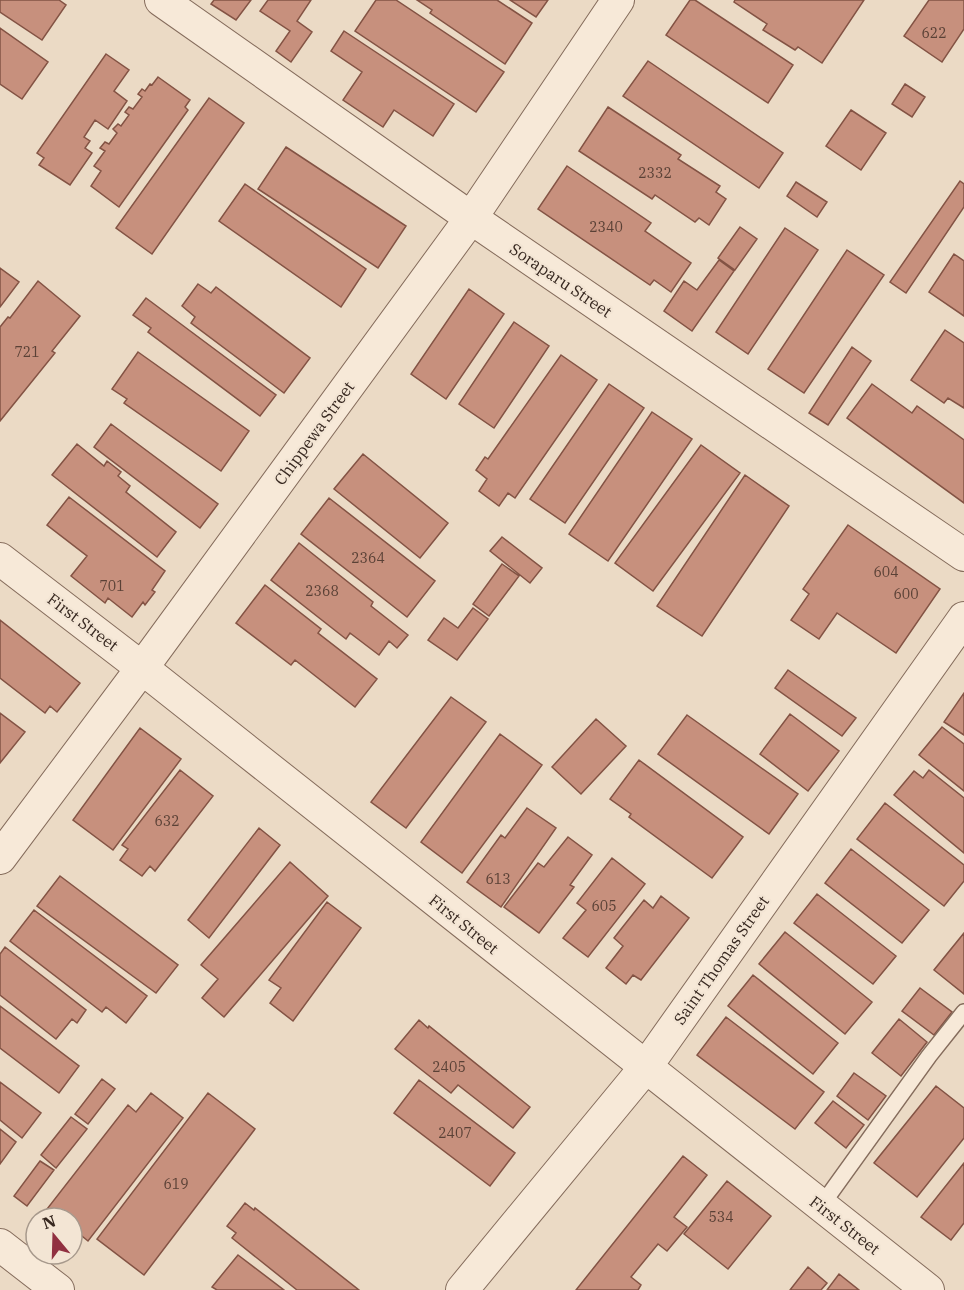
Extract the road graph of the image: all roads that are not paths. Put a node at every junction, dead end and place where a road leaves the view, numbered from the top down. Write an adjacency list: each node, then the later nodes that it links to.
1 (161, 0): 3 (street, Soraparu Street)
2 (618, 0): 3 (street, Chippewa Street)
3 (471, 218): 4 (street, Soraparu Street); 7 (street, Chippewa Street)
4 (964, 555)
5 (0, 559): 7 (street, First Street)
6 (964, 618): 10 (street, Saint Thomas Street)
7 (142, 668): 8 (street, Chippewa Street); 10 (street, First Street)
8 (0, 858)
9 (964, 1012): 11 (lane)
10 (645, 1068): 11 (street, First Street); 14 (street, Saint Thomas Street)
11 (821, 1206): 15 (street, First Street)
12 (0, 1245): 13 (street)
13 (58, 1290)
14 (462, 1290)
15 (928, 1290)

